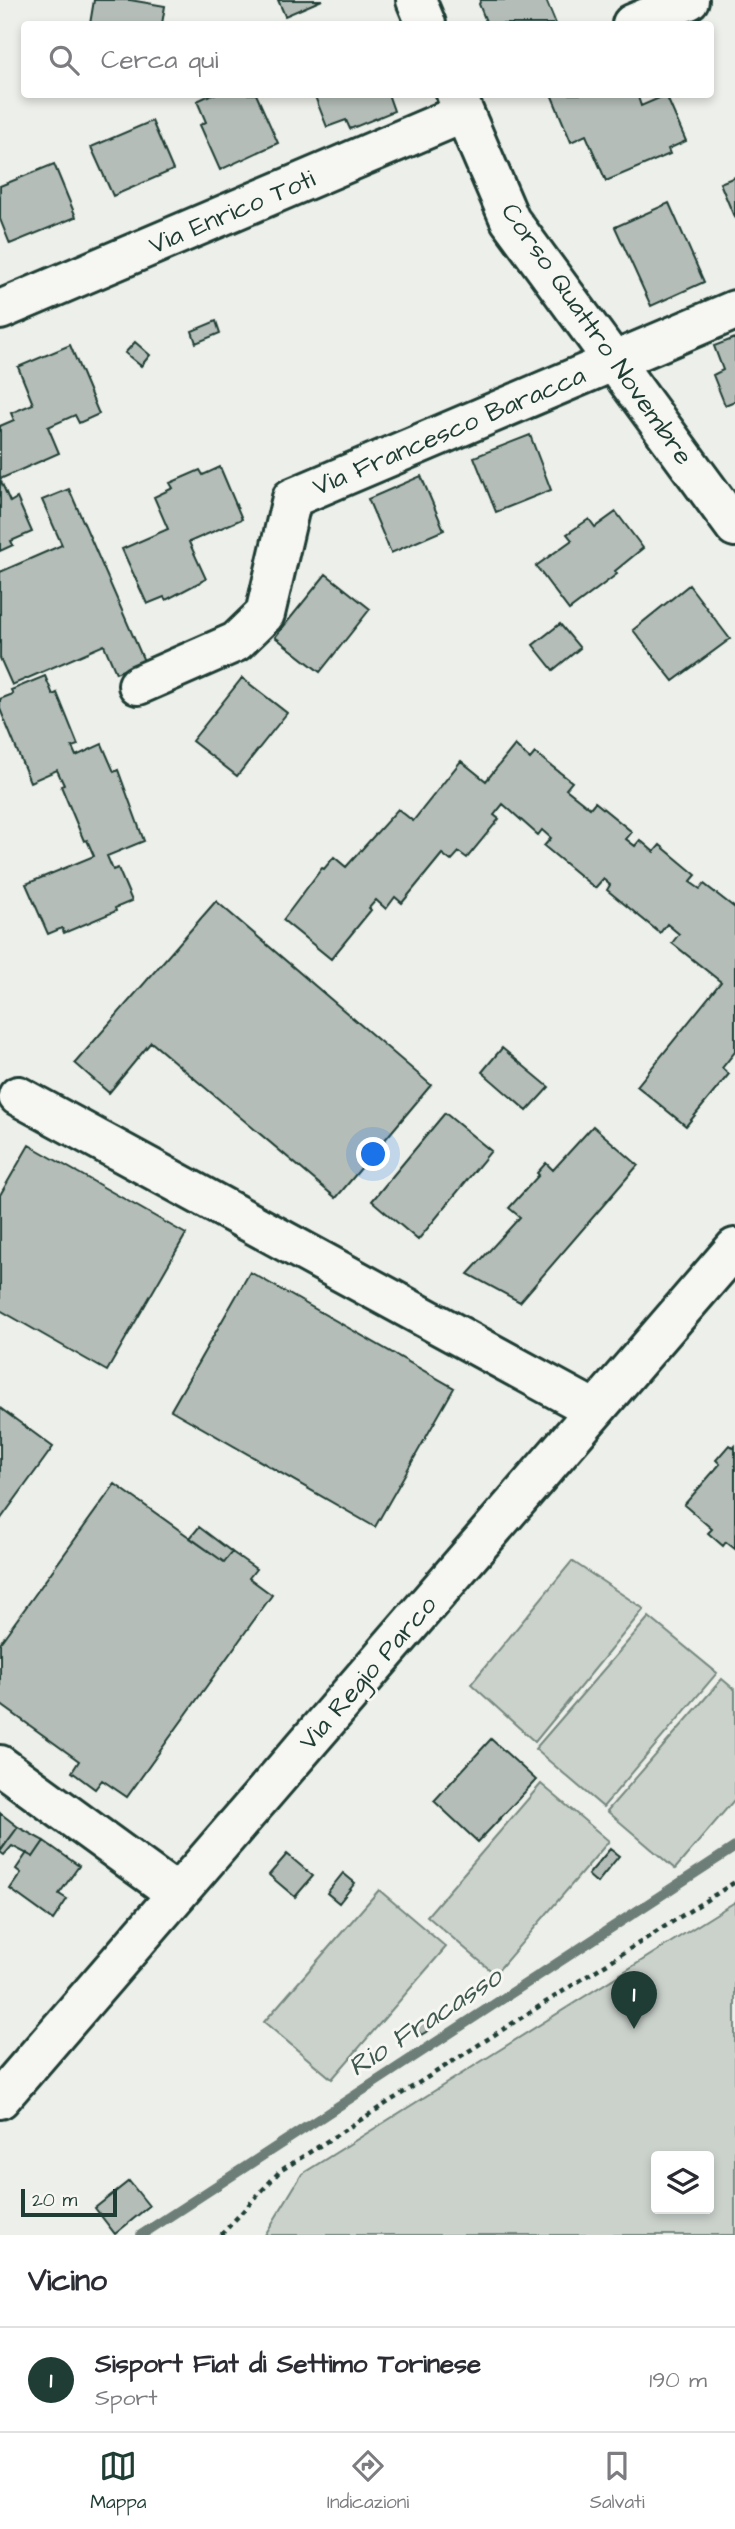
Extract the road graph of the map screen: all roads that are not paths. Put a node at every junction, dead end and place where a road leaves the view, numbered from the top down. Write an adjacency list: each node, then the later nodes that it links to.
1 (416, 0): 3 (street)
2 (689, 0): 4 (street)
3 (425, 21)
4 (639, 21)
5 (461, 100): 6 (street, Via Enrico Toti); 8 (street, Corso Quattro Novembre)
6 (0, 310)
7 (735, 310): 8 (street, Via Francesco Baracca)
8 (614, 361): 9 (street, Corso Quattro Novembre); 10 (street, Via Francesco Baracca)
9 (735, 527)
10 (138, 685)
11 (18, 1096): 13 (street)
12 (735, 1248): 13 (street, Via Regio Parco)
13 (595, 1410): 15 (street, Via Regio Parco)
14 (0, 1765): 15 (street)
15 (177, 1894): 16 (street, Via Regio Parco)
16 (0, 2099)

